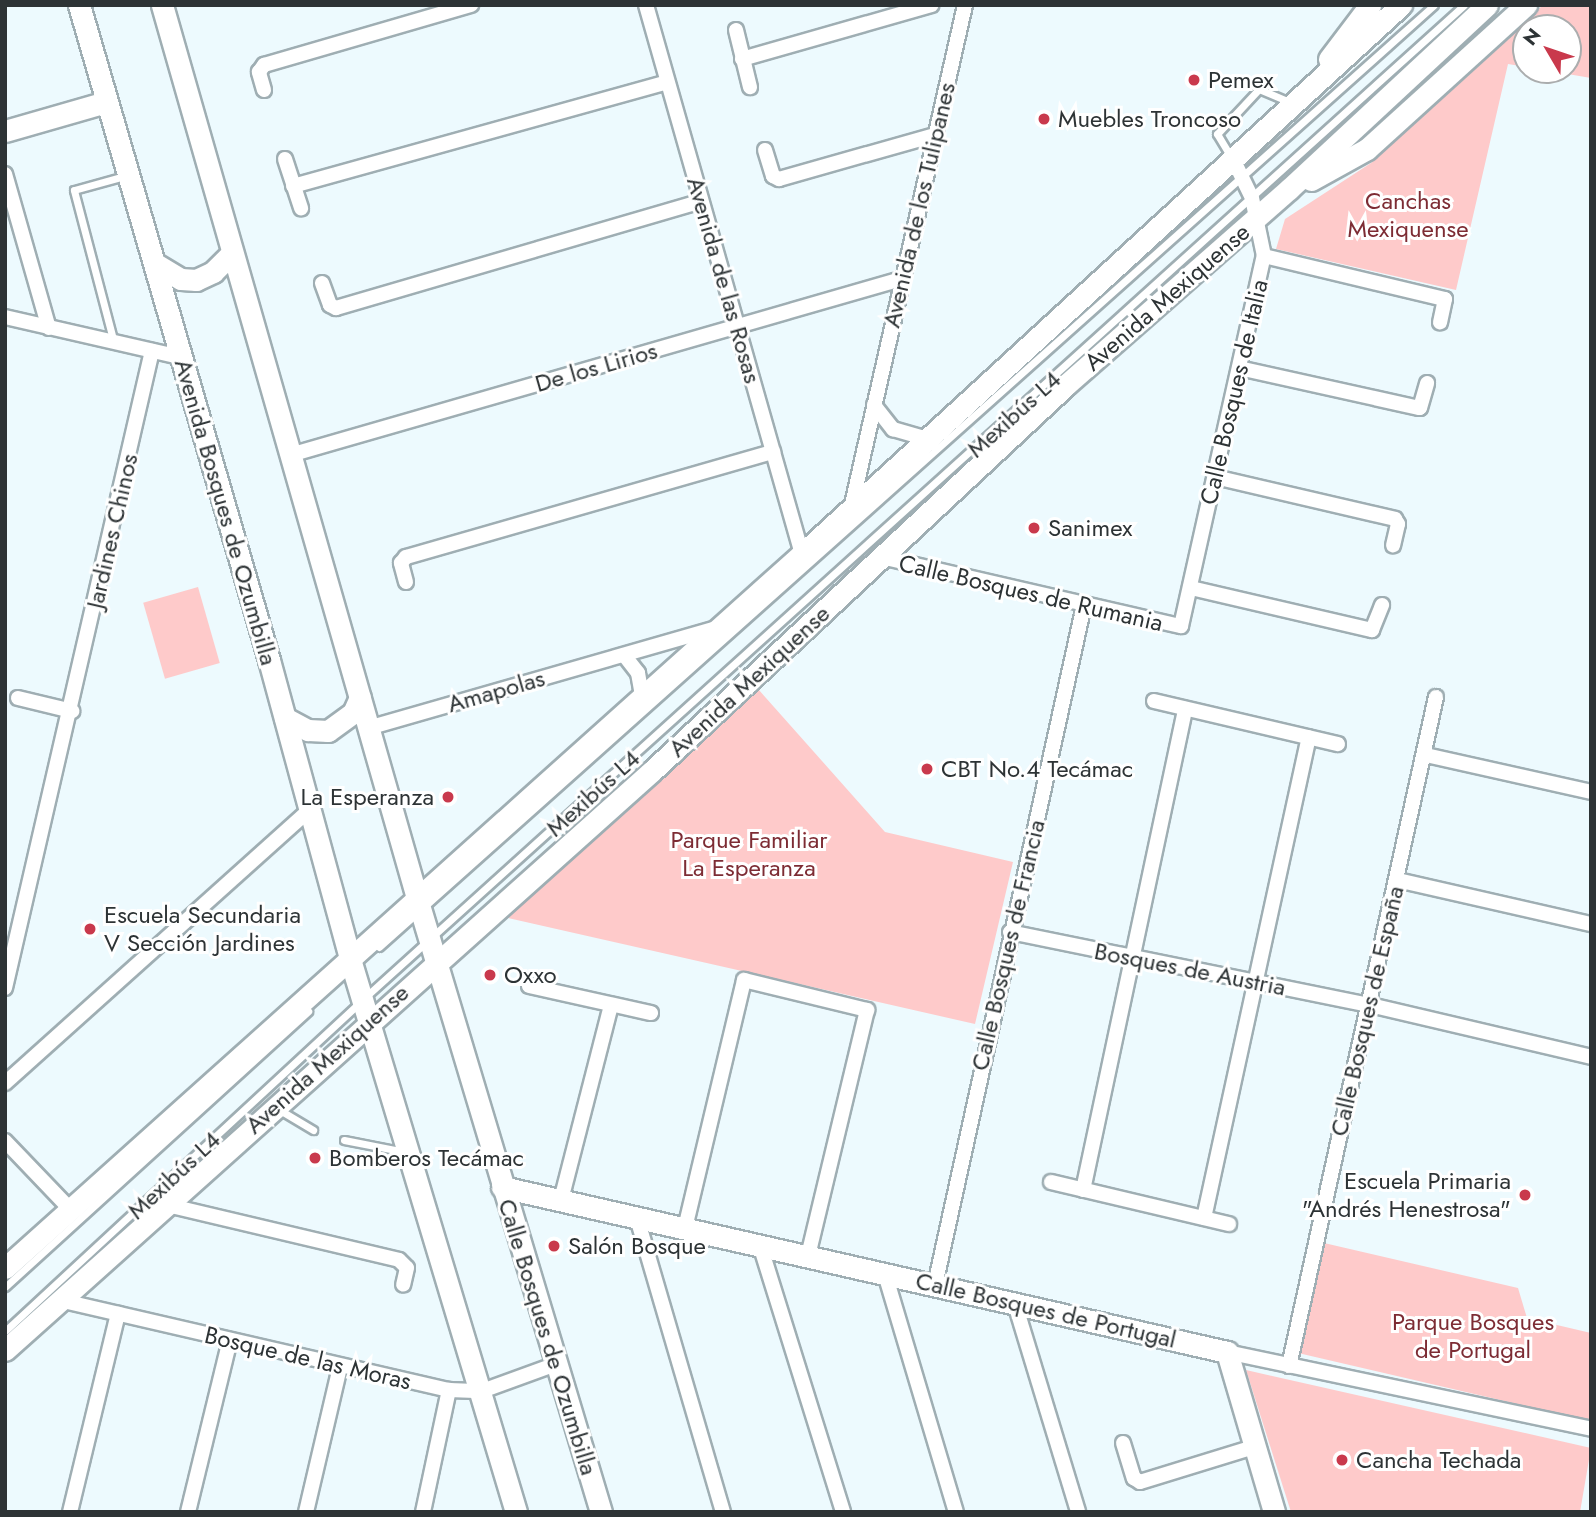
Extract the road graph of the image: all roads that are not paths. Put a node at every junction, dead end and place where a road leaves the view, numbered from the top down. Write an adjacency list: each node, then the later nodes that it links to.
1 (79, 5): 19 (main road, Avenida Bosques de Ozumbilla)
2 (162, 5): 32 (main road)
3 (471, 5): 17 (street)
4 (646, 5): 15 (street, Avenida de las Rosas)
5 (931, 5): 14 (street)
6 (965, 5): 21 (street, Avenida de los Tulipanes)
7 (1370, 5): 18 (main road)
8 (1401, 5): 18 (main road)
9 (1433, 5): 24 (lane, Mexibús L4)
10 (1464, 5): 31 (lane, Mexibús L4)
11 (1487, 5): 28 (main road, Avenida Mexiquense)
12 (1527, 5): 28 (main road)
13 (736, 30): 14 (street)
14 (743, 59): 16 (street)
15 (667, 82): 27 (street); 29 (street, Avenida de las Rosas)
16 (750, 87)
17 (264, 90)
18 (1299, 97): 24 (main road); 24 (lane)
19 (106, 102): 20 (main road); 26 (main road, Avenida Bosques de Ozumbilla)
20 (5, 131)
21 (935, 135): 22 (street); 35 (street, Avenida de los Tulipanes)
22 (765, 150)
23 (285, 159): 27 (street)
24 (1238, 169): 31 (street, Calle Bosques de Italia); 47 (main road); 77 (lane, Mexibús L4)
25 (5, 174): 40 (street)
26 (129, 174): 34 (main road, Avenida Bosques de Ozumbilla); 41 (lane)
27 (293, 186): 30 (street)
28 (1289, 189): 31 (main road, Avenida Mexiquense)
29 (701, 201): 36 (street); 39 (street, Avenida de las Rosas)
30 (300, 208)
31 (1254, 209): 33 (street, Calle Bosques de Italia); 54 (main road, Avenida Mexiquense); 80 (lane, Mexibús L4)
32 (231, 254): 34 (main road); 49 (main road)
33 (1264, 256): 38 (street); 44 (street, Calle Bosques de Italia)
34 (154, 262): 43 (main road, Avenida Bosques de Ozumbilla)
35 (901, 279): 39 (street, De los Lirios); 46 (street, Avenida de los Tulipanes)
36 (322, 283)
37 (5, 317): 40 (street)
38 (1440, 323)
39 (738, 326): 48 (street, Avenida de las Rosas); 49 (street, De los Lirios)
40 (48, 328): 41 (street)
41 (114, 343): 42 (street)
42 (152, 351): 43 (street); 68 (street, Jardines Chinos)
43 (180, 357): 69 (main road, Avenida Bosques de Ozumbilla)
44 (1239, 368): 45 (street); 50 (street, Calle Bosques de Italia)
45 (1427, 383)
46 (874, 405): 47 (street); 51 (street, Avenida de los Tulipanes)
47 (929, 439): 51 (main road)
48 (773, 452): 53 (street, Avenida de las Rosas); 55 (street)
49 (290, 454): 63 (main road)
50 (1215, 477): 52 (street); 56 (street, Calle Bosques de Italia)
51 (850, 510): 53 (main road)
52 (1392, 545)
53 (803, 554): 60 (main road)
54 (881, 557): 57 (street, Calle Bosques de Rumania); 80 (main road, Avenida Mexiquense)
55 (406, 582)
56 (1191, 588): 58 (street); 59 (street, Calle Bosques de Italia)
57 (1084, 605): 59 (street, Calle Bosques de Rumania); 79 (street, Calle Bosques de Francia)
58 (1381, 605)
59 (1181, 626)
60 (718, 628): 61 (street, Amapolas); 62 (main road)
61 (624, 655): 62 (street); 70 (street, Amapolas)
62 (642, 696): 77 (main road)
63 (360, 697): 69 (main road); 70 (main road)
64 (1436, 697): 73 (street, Calle Bosques de España)
65 (18, 698): 68 (street)
66 (1154, 701): 67 (street)
67 (1185, 709): 71 (street); 81 (street)
68 (72, 711): 85 (street, Jardines Chinos)
69 (285, 718): 75 (main road, Avenida Bosques de Ozumbilla)
70 (368, 728): 77 (main road)
71 (1309, 737): 72 (street); 83 (street)
72 (1338, 744)
73 (1426, 755): 74 (street); 76 (street, Calle Bosques de España)
74 (1591, 792)
75 (309, 810): 82 (main road, Avenida Bosques de Ozumbilla); 91 (street)
76 (1397, 880): 78 (street); 87 (street, Calle Bosques de España)
77 (419, 904): 80 (main road); 82 (main road)
78 (1591, 924)
79 (1010, 932): 81 (street, Bosques de Austria); 111 (street, Calle Bosques de Francia)
80 (434, 950): 88 (main road, Avenida Mexiquense); 98 (main road, Calle Bosques de Ozumbilla)
81 (1130, 957): 83 (street, Bosques de Austria); 99 (street)
82 (352, 964): 88 (main road, Avenida Bosques de Ozumbilla); 102 (main road); 113 (lane, Mexibús L4)
83 (1254, 982): 87 (street, Bosques de Austria); 104 (street)
84 (529, 985): 86 (street)
85 (5, 988)
86 (611, 1005): 89 (street); 100 (street)
87 (1370, 1005): 90 (street, Bosques de Austria); 122 (street, Calle Bosques de España)
88 (366, 1010): 92 (main road, Avenida Mexiquense); 96 (main road); 117 (lane, Mexibús L4)
89 (651, 1013)
90 (1591, 1057)
91 (5, 1083)
92 (274, 1107): 93 (lane); 101 (main road, Avenida Mexiquense)
93 (313, 1130)
94 (344, 1140): 96 (lane)
95 (5, 1141): 102 (street)
96 (411, 1154): 125 (main road)
97 (1051, 1182): 99 (street)
98 (502, 1187): 100 (main road, Calle Bosques de Portugal); 121 (main road, Calle Bosques de Ozumbilla)
99 (1083, 1190): 104 (street)
100 (561, 1200): 103 (main road, Calle Bosques de Portugal)
101 (167, 1205): 112 (street); 114 (main road, Avenida Mexiquense)
102 (71, 1210): 109 (main road)
103 (637, 1218): 106 (main road, Calle Bosques de Portugal); 135 (street)
104 (1204, 1218): 105 (street)
105 (1229, 1224)
106 (684, 1228): 107 (main road, Calle Bosques de Portugal); 108 (street)
107 (760, 1245): 108 (main road, Calle Bosques de Portugal); 136 (street)
108 (808, 1256): 110 (main road, Calle Bosques de Portugal)
109 (5, 1268)
110 (885, 1273): 111 (main road, Calle Bosques de Portugal); 137 (street)
111 (935, 1284): 115 (main road, Calle Bosques de Portugal)
112 (403, 1285)
113 (5, 1287)
114 (59, 1300): 116 (street, Bosque de las Moras); 119 (main road, Avenida Mexiquense)
115 (1015, 1304): 120 (main road, Calle Bosques de Portugal); 138 (street)
116 (118, 1314): 118 (street, Bosque de las Moras); 129 (street)
117 (5, 1331)
118 (230, 1340): 123 (street, Bosque de las Moras); 130 (street)
119 (5, 1350)
120 (1227, 1352): 122 (street, Calle Bosques de Portugal); 128 (main road)
121 (556, 1364): 125 (street, Bosque de las Moras); 134 (main road, Calle Bosques de Ozumbilla)
122 (1289, 1366): 126 (street, Calle Bosques de Portugal)
123 (340, 1367): 124 (street, Bosque de las Moras); 131 (street)
124 (449, 1390): 125 (street, Bosque de las Moras); 132 (street)
125 (482, 1391): 133 (main road)
126 (1591, 1429)
127 (1123, 1443): 128 (street)
128 (1254, 1447): 139 (main road)
129 (70, 1512)
130 (188, 1512)
131 (306, 1512)
132 (423, 1512)
133 (516, 1512)
134 (601, 1512)
135 (723, 1512)
136 (843, 1512)
137 (956, 1512)
138 (1078, 1512)
139 (1274, 1512)

